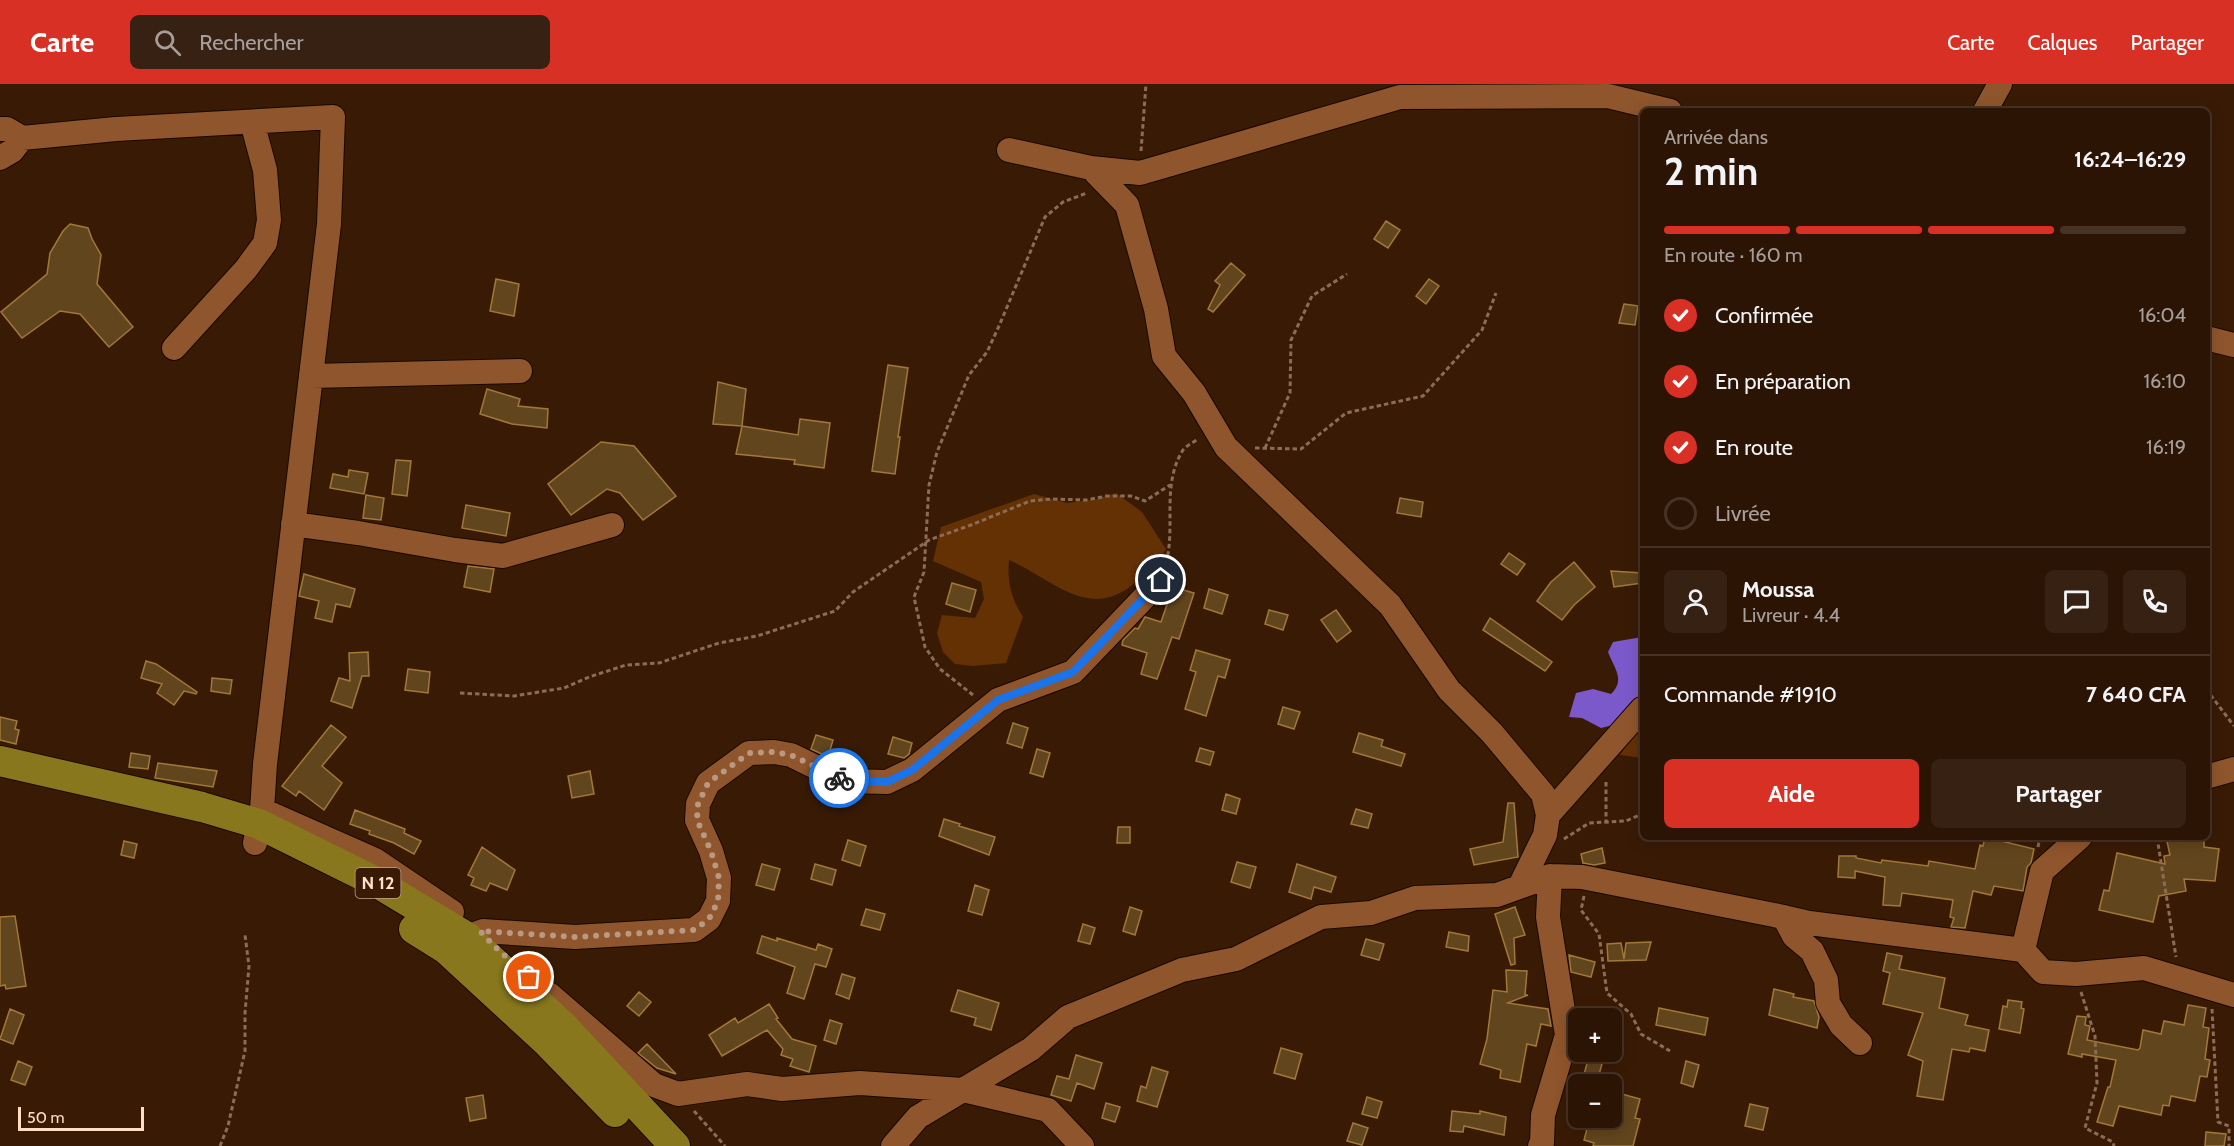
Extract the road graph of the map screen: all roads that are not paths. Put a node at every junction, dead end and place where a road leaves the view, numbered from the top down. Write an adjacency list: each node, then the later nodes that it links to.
1 (2000, 84): 3 (street)
2 (1658, 108): 9 (street)
3 (1987, 108)
4 (252, 122): 6 (street); 12 (street); 14 (street)
5 (0, 129): 6 (street)
6 (22, 138): 8 (street)
7 (1009, 150): 9 (street)
8 (0, 158)
9 (1092, 168): 23 (street)
10 (2210, 339): 11 (street)
11 (2234, 345)
12 (174, 348)
13 (520, 371): 14 (street)
14 (311, 376): 15 (street)
15 (293, 524): 16 (street); 24 (street)
16 (612, 525)
17 (1161, 580): 29 (street)
18 (1640, 711): 23 (street)
19 (0, 761): 24 (main road, N 12)
20 (2234, 770): 21 (street)
21 (2210, 776)
22 (0, 779): 24 (main road, N 12)
23 (1548, 815): 27 (street)
24 (259, 826): 29 (main road, N 12); 34 (main road, N 12)
25 (2077, 840): 30 (street)
26 (1550, 876): 27 (street); 28 (street); 38 (street)
27 (1520, 886): 33 (street)
28 (1784, 917): 30 (street); 32 (street)
29 (473, 934): 33 (street); 35 (main road, N 12)
30 (2023, 950): 31 (street)
31 (2234, 995)
32 (1860, 1043)
33 (963, 1090): 36 (street); 37 (street)
34 (649, 1146)
35 (675, 1146)
36 (893, 1146)
37 (1082, 1146)
38 (1540, 1146)

